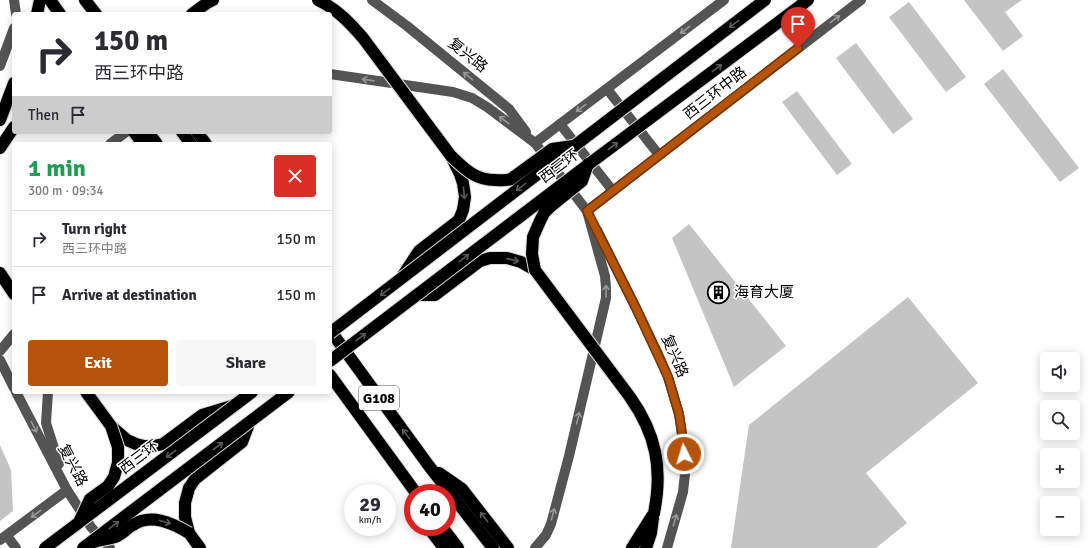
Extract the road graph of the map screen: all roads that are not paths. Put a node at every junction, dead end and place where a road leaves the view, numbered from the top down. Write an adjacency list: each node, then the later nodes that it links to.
1 (14, 0): 12 (street)
2 (40, 0): 13 (highway)
3 (50, 0): 14 (highway)
4 (85, 0): 15 (highway)
5 (213, 0): 16 (highway)
6 (318, 0): 31 (highway, bridge)
7 (372, 0): 27 (street, 复兴路, one-way to 7)
8 (724, 0): 21 (street, one-way to 21)
9 (765, 0): 28 (highway, 西三环, one-way to 28, bridge)
10 (808, 0): 32 (highway, 西三环, one-way to 10, bridge)
11 (861, 0): 30 (street, 西三环中路, one-way to 11)
12 (16, 12)
13 (37, 12)
14 (59, 12)
15 (94, 12)
16 (195, 12)
17 (12, 33): 18 (street)
18 (0, 66)
19 (332, 74): 27 (street, one-way to 19)
20 (12, 88): 22 (highway)
21 (607, 89): 23 (street, one-way to 23); 30 (street)
22 (0, 120)
23 (560, 124): 27 (street); 33 (street)
24 (12, 130): 29 (highway)
25 (123, 134): 26 (street)
26 (113, 142)
27 (535, 143): 34 (street, 复兴路)
28 (574, 146): 31 (highway, bridge); 37 (highway, 西三环, one-way to 37, bridge)
29 (0, 148)
30 (659, 155): 33 (street, 西三环中路)
31 (451, 156): 37 (highway, one-way to 37, bridge)
32 (588, 164): 35 (highway, bridge); 39 (highway, 西三环, one-way to 32, bridge)
33 (613, 191): 34 (street, 西三环中路)
34 (587, 211): 76 (street, one-way to 34); 79 (street, 复兴路, one-way to 34)
35 (535, 270): 39 (highway, one-way to 35); 61 (highway, bridge)
36 (0, 273): 38 (highway)
37 (400, 280): 40 (highway, 西三环, one-way to 40, bridge)
38 (12, 291)
39 (416, 296): 44 (highway, 西三环, one-way to 39, bridge)
40 (332, 331)
41 (332, 335): 56 (highway, G108, one-way to 41)
42 (12, 336): 43 (street)
43 (0, 351)
44 (332, 359)
45 (0, 360): 47 (street)
46 (332, 378): 57 (highway, G108)
47 (12, 384)
48 (17, 394): 60 (street, 复兴路, one-way to 60)
49 (48, 394): 60 (street)
50 (87, 394): 55 (highway, bridge)
51 (249, 394): 53 (highway, 西三环)
52 (286, 394): 54 (highway, bridge)
53 (235, 405): 55 (highway, bridge); 62 (highway, 西三环, one-way to 62, bridge)
54 (250, 422): 63 (highway); 67 (highway, one-way to 54, bridge)
55 (111, 426): 62 (highway, bridge)
56 (429, 466): 74 (highway, G108); 75 (highway, one-way to 56)
57 (406, 481): 58 (highway); 59 (highway, G108)
58 (407, 484)
59 (408, 484)
60 (67, 490): 66 (street, one-way to 66); 70 (street, 复兴路)
61 (654, 513): 77 (highway); 78 (highway)
62 (79, 523): 69 (highway, 西三环, bridge)
63 (189, 533): 67 (highway, one-way to 63, bridge); 71 (highway)
64 (435, 536): 72 (highway)
65 (449, 536): 73 (highway)
66 (3, 538): 68 (street)
67 (87, 545)
68 (16, 548)
69 (45, 548)
70 (110, 548)
71 (200, 548)
72 (444, 548)
73 (458, 548)
74 (493, 548)
75 (508, 548)
76 (535, 548)
77 (632, 548)
78 (646, 548)
79 (667, 548)

